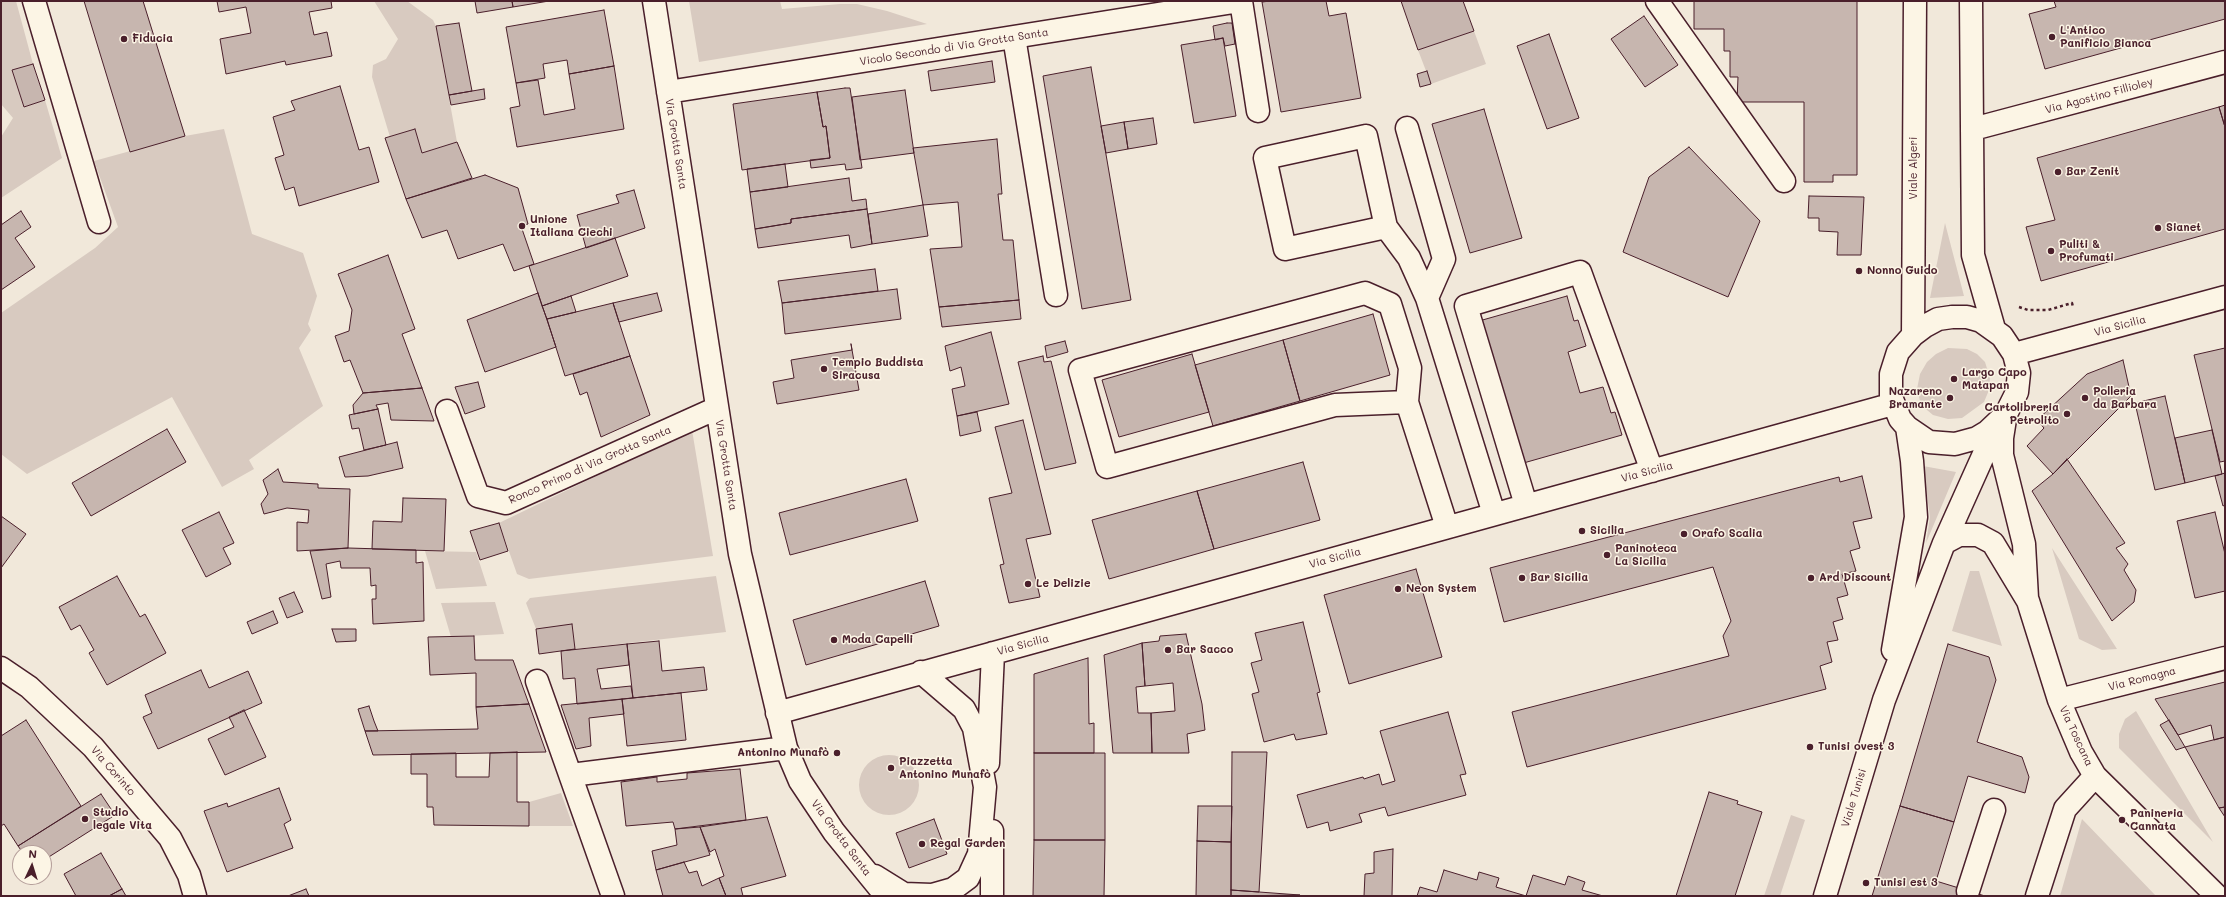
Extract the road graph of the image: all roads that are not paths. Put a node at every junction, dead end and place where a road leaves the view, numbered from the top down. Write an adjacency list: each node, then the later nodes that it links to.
1 (34, 1): 14 (street)
2 (654, 1): 9 (street, Via Grotta Santa)
3 (1240, 1): 7 (street, Vicolo Secondo di Via Grotta Santa); 10 (street, Vicolo Secondo di Via Grotta Santa)
4 (1657, 1): 13 (street)
5 (1915, 1): 20 (street, Viale Algeri)
6 (1971, 1): 12 (street)
7 (1014, 37): 9 (street, Vicolo Secondo di Via Grotta Santa); 16 (street)
8 (2225, 62): 12 (street, Via Agostino Fillioley)
9 (668, 92): 24 (street, Via Grotta Santa)
10 (1258, 111)
11 (1407, 128): 18 (street)
12 (1973, 129): 19 (street)
13 (1784, 181)
14 (99, 222)
15 (1386, 227): 15 (street); 18 (street)
16 (1056, 295)
17 (2225, 297): 21 (street, Via Sicilia)
18 (1427, 298): 30 (street)
19 (1994, 329): 20 (street); 21 (street)
20 (1913, 335): 23 (street)
21 (2014, 354): 26 (street)
22 (1408, 402): 22 (street); 31 (street)
23 (1893, 404): 27 (street); 28 (street, Via Sicilia)
24 (717, 408): 25 (street, Ronco Primo di Via Grotta Santa); 41 (street, Via Grotta Santa)
25 (447, 412)
26 (2001, 420): 27 (street); 32 (street); 33 (street)
27 (1907, 427): 39 (street)
28 (1652, 471): 29 (street, Via Sicilia); 29 (street)
29 (1526, 505): 30 (street, Via Sicilia)
30 (1494, 514): 31 (street, Via Sicilia)
31 (1447, 527): 34 (street, Via Sicilia)
32 (1944, 543): 33 (street); 39 (street)
33 (2028, 601): 40 (street, Via Toscana)
34 (993, 653): 37 (street, Via Sicilia); 45 (street)
35 (2225, 658): 40 (street, Via Romagna)
36 (1, 668): 49 (street, Via Corinto)
37 (921, 672): 41 (street, Via Sicilia); 45 (street)
38 (537, 681): 43 (street)
39 (1884, 700): 53 (street, Viale Tunisi)
40 (2059, 700): 44 (street, Via Toscana)
41 (777, 713): 42 (street, Via Grotta Santa)
42 (786, 748): 43 (street); 47 (street, Via Grotta Santa)
43 (572, 775): 50 (street)
44 (2096, 776): 54 (street); 55 (street, Via Toscana)
45 (985, 787): 47 (street); 52 (street)
46 (1994, 810): 48 (street)
47 (864, 868): 51 (street, Via Grotta Santa)
48 (1968, 891)
49 (195, 896)
50 (613, 896)
51 (886, 896)
52 (992, 896)
53 (1825, 896)
54 (2037, 896)
55 (2217, 896)

